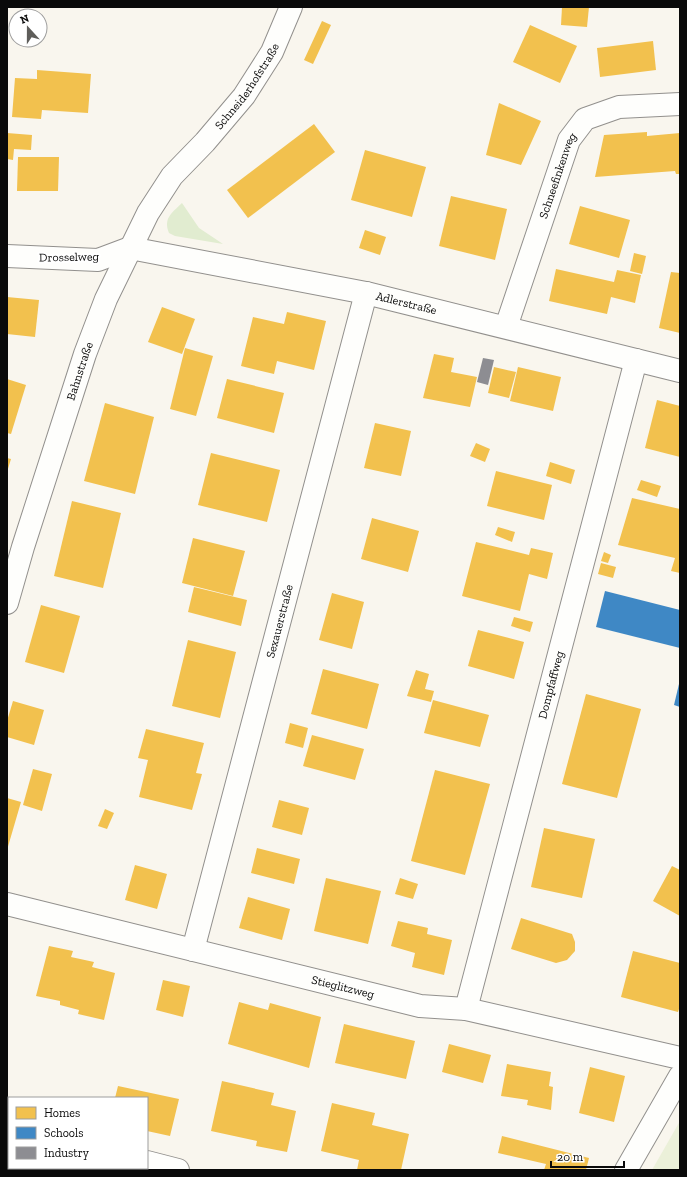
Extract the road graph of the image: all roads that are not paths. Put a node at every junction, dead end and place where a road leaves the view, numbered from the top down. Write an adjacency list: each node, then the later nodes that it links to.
1 (291, 7): 3 (street, Schneiderhofstraße)
2 (680, 104): 7 (street, Schneefinkenweg)
3 (190, 157): 4 (street, Bahnstraße)
4 (130, 248): 5 (street, Drosselweg); 6 (street, Adlerstraße); 10 (street, Bahnstraße)
5 (7, 256)
6 (366, 293): 7 (street, Adlerstraße); 13 (street, Sexauerstraße)
7 (506, 327): 8 (street, Adlerstraße)
8 (636, 360): 9 (street, Adlerstraße); 14 (street, Dompfaffweg)
9 (680, 371)
10 (15, 545): 11 (street, Bahnstraße)
11 (7, 603)
12 (7, 904): 13 (street, Stieglitzweg)
13 (193, 950): 14 (street, Stieglitzweg)
14 (466, 1009): 15 (street, Stieglitzweg)
15 (680, 1058)
16 (680, 1076): 19 (street)
17 (148, 1162): 18 (street)
18 (178, 1170)
19 (626, 1170)

